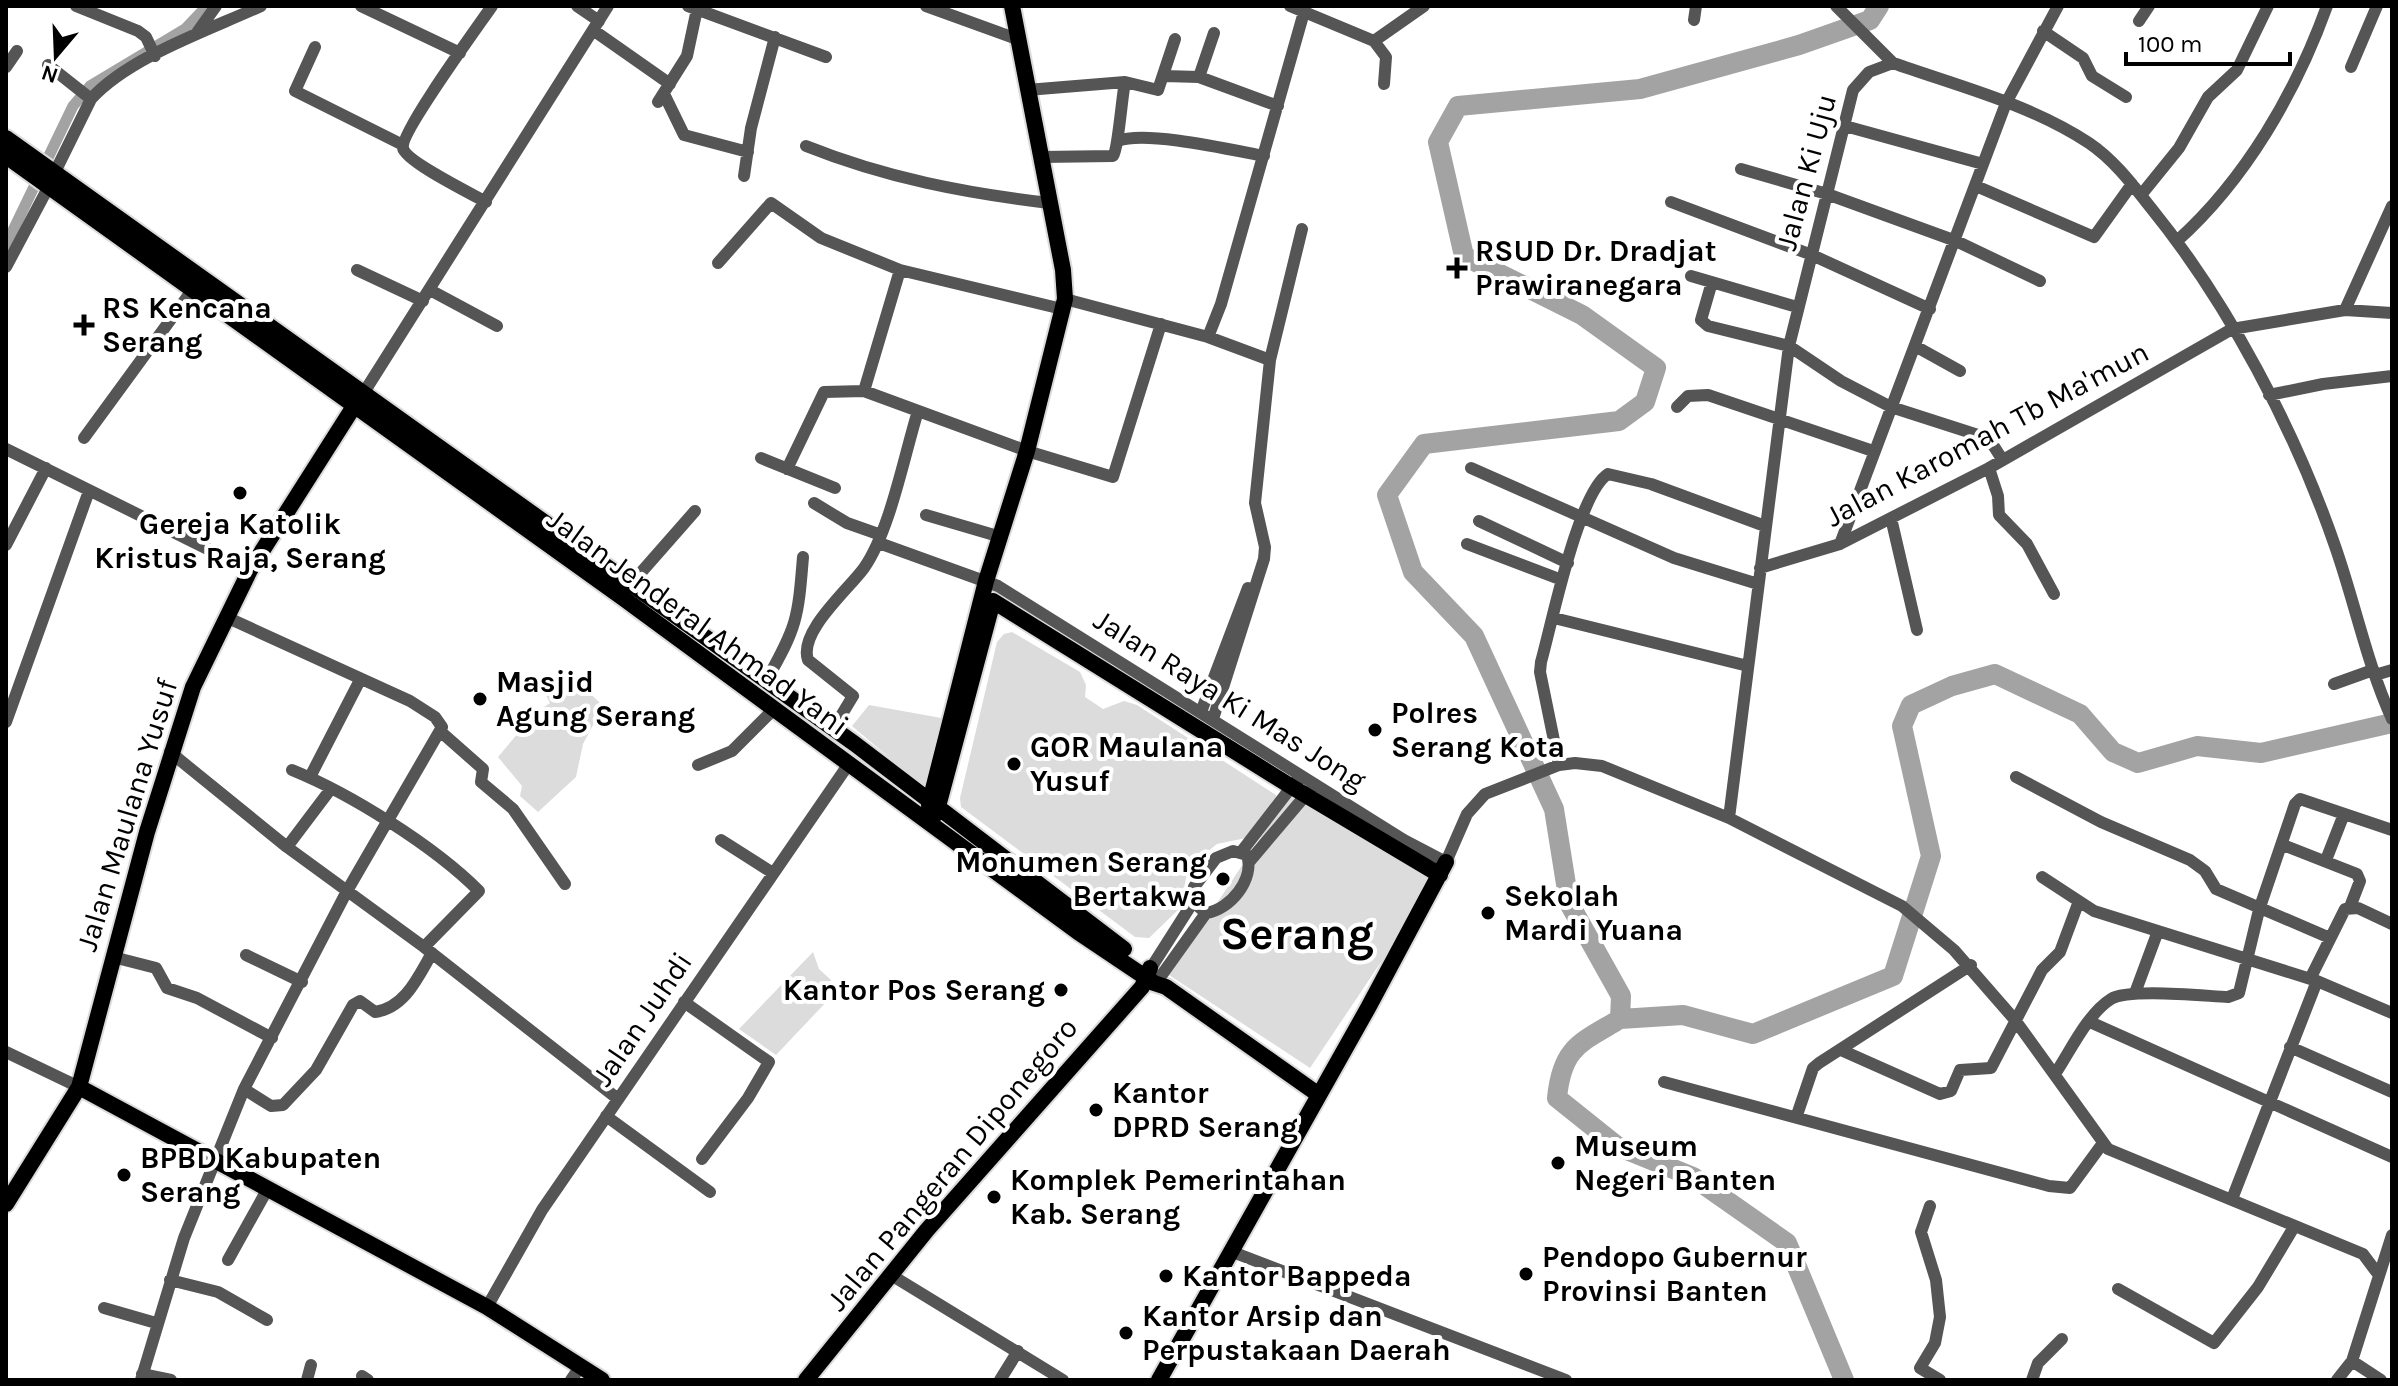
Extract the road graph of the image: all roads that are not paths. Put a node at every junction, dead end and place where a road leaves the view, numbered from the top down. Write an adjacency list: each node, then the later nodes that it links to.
1 (76, 6): 32 (street)
2 (216, 6): 26 (street)
3 (261, 6): 26 (street)
4 (361, 6): 34 (street)
5 (492, 6): 34 (street)
6 (577, 6): 23 (street)
7 (608, 6): 23 (street)
8 (926, 6): 29 (street)
9 (1012, 6): 29 (main road)
10 (1290, 6): 20 (street)
11 (1424, 6): 30 (street)
12 (1696, 6): 21 (street)
13 (1836, 6): 36 (street)
14 (2058, 6): 24 (street)
15 (2149, 6): 22 (street)
16 (2268, 6): 64 (street)
17 (2327, 6): 72 (street)
18 (2377, 6): 39 (street)
19 (692, 8): 27 (street); 45 (street)
20 (1304, 12): 30 (street); 49 (street)
21 (1694, 20)
22 (2139, 21)
23 (596, 26): 45 (street); 66 (street)
24 (2043, 31): 46 (street); 48 (street)
25 (1214, 33): 41 (street)
26 (194, 37): 32 (street)
27 (775, 37): 35 (street); 55 (street)
28 (1175, 39): 40 (street)
29 (1020, 40): 44 (main road)
30 (1374, 41): 43 (street)
31 (315, 47): 53 (street)
32 (152, 49): 47 (street)
33 (17, 51): 38 (street)
34 (460, 53): 53 (street)
35 (826, 57)
36 (1893, 63): 48 (street); 50 (street, Jalan Ki Uju)
37 (48, 65): 47 (street)
38 (6, 67)
39 (2351, 67)
40 (1164, 76): 41 (street); 42 (street)
41 (1199, 77): 49 (street)
42 (1125, 82): 44 (street); 52 (street)
43 (1384, 84)
44 (1027, 90): 58 (main road)
45 (664, 93): 55 (street)
46 (2126, 97)
47 (89, 98): 61 (street)
48 (2006, 103): 59 (street); 64 (street)
49 (1278, 106): 57 (street)
50 (1845, 126): 59 (street); 65 (street, Jalan Ki Uju)
51 (6, 138): 61 (main road, Jalan Jenderal Ahmad Yani)
52 (1118, 141): 57 (street); 58 (street)
53 (403, 145): 66 (street)
54 (806, 146): 68 (street)
55 (748, 152): 62 (street)
56 (6, 156): 61 (main road, Jalan Jenderal Ahmad Yani)
57 (1264, 156): 91 (street)
58 (1041, 157): 68 (main road)
59 (1983, 164): 63 (street)
60 (1741, 169): 65 (street)
61 (47, 175): 75 (street); 81 (main road, Jalan Jenderal Ahmad Yani); 99 (main road, Jalan Jenderal Ahmad Yani)
62 (744, 176)
63 (1976, 186): 64 (street); 71 (street)
64 (2136, 190): 72 (street)
65 (1827, 194): 71 (street); 73 (street, Jalan Ki Uju)
66 (486, 202): 82 (street)
67 (1671, 202): 73 (street)
68 (1049, 203): 83 (main road)
69 (2392, 208): 86 (street)
70 (1302, 229): 94 (street)
71 (1956, 241): 79 (street); 85 (street)
72 (2177, 241): 90 (street)
73 (1812, 255): 84 (street, Jalan Ki Uju); 85 (street)
74 (718, 263): 77 (street)
75 (6, 267)
76 (357, 270): 82 (street)
77 (900, 270): 83 (street); 97 (street)
78 (1691, 276): 80 (street)
79 (2040, 281)
80 (1712, 282): 84 (street); 92 (street)
81 (193, 289): 99 (main road, Jalan Jenderal Ahmad Yani); 104 (street)
82 (427, 296): 89 (street); 99 (street)
83 (1064, 304): 88 (street); 106 (main road)
84 (1797, 307): 92 (street, Jalan Ki Uju)
85 (1930, 309): 93 (street)
86 (2345, 310): 87 (street, Jalan Karomah Tb Ma'mun); 90 (street, Jalan Karomah Tb Ma'mun)
87 (2392, 313)
88 (1161, 324): 91 (street); 106 (street)
89 (497, 326)
90 (2232, 329): 98 (street); 109 (street, Jalan Karomah Tb Ma'mun)
91 (1208, 337): 94 (street)
92 (1789, 346): 101 (street); 103 (street, Jalan Ki Uju)
93 (1915, 346): 95 (street); 101 (street)
94 (1270, 360): 150 (street)
95 (1960, 371)
96 (2392, 376): 98 (street)
97 (864, 391): 102 (street); 113 (street)
98 (2269, 395): 144 (street)
99 (358, 400): 131 (main road, Jalan Maulana Yusuf); 135 (main road, Jalan Jenderal Ahmad Yani); 142 (main road, Jalan Jenderal Ahmad Yani)
100 (1677, 407): 103 (street)
101 (1891, 407): 107 (street); 109 (street)
102 (918, 411): 106 (street); 124 (street)
103 (1780, 419): 107 (street); 122 (street, Jalan Ki Uju)
104 (84, 438)
105 (6, 449): 110 (street)
106 (1027, 451): 123 (main road)
107 (1873, 451): 126 (street)
108 (761, 458): 113 (street)
109 (2002, 459): 112 (street, Jalan Karomah Tb Ma'mun)
110 (46, 468): 115 (street); 127 (street)
111 (1471, 468): 120 (street)
112 (1989, 468): 119 (street, Jalan Karomah Tb Ma'mun); 136 (street)
113 (787, 469): 114 (street)
114 (835, 488)
115 (89, 491): 131 (street); 152 (street)
116 (814, 503): 124 (street, Jalan Raya Ki Mas Jong)
117 (695, 511): 135 (street)
118 (926, 515): 123 (street)
119 (1891, 518): 126 (street, Jalan Karomah Tb Ma'mun); 139 (street)
120 (1582, 520): 122 (street); 129 (street); 134 (street)
121 (1479, 521): 129 (street)
122 (1765, 526): 130 (street, Jalan Ki Uju)
123 (1001, 537): 133 (main road)
124 (880, 539): 133 (street, Jalan Raya Ki Mas Jong); 153 (street)
125 (1467, 544): 132 (street)
126 (1840, 544): 130 (street, Jalan Karomah Tb Ma'mun)
127 (6, 545)
128 (803, 557): 147 (street)
129 (1568, 563): 132 (street)
130 (1760, 568): 134 (street, Jalan Ki Uju)
131 (250, 570): 137 (main road, Jalan Maulana Yusuf)
132 (1562, 580): 138 (street)
133 (986, 581): 140 (street, Jalan Raya Ki Mas Jong); 146 (main road)
134 (1758, 584): 141 (street, Jalan Ki Uju)
135 (630, 585): 142 (main road, Jalan Jenderal Ahmad Yani)
136 (2054, 594)
137 (226, 617): 145 (street); 155 (main road, Jalan Maulana Yusuf)
138 (1554, 618): 141 (street); 158 (street)
139 (1917, 630)
140 (1066, 636): 146 (main road); 150 (street, Jalan Raya Ki Mas Jong); 162 (main road)
141 (1748, 666): 167 (street, Jalan Ki Uju)
142 (734, 668): 147 (main road, Jalan Jenderal Ahmad Yani); 149 (main road, Jalan Jenderal Ahmad Yani)
143 (2392, 670): 144 (street)
144 (2374, 672): 148 (street); 151 (street)
145 (360, 680): 154 (street); 160 (street)
146 (966, 680): 164 (main road)
147 (766, 681): 153 (main road, Jalan Jenderal Ahmad Yani)
148 (2334, 684)
149 (774, 709): 156 (street); 157 (main road, Jalan Jenderal Ahmad Yani)
150 (1207, 715): 162 (street, Jalan Raya Ki Mas Jong)
151 (2390, 716)
152 (6, 722)
153 (833, 729): 164 (main road, Jalan Jenderal Ahmad Yani)
154 (441, 732): 168 (street); 179 (street)
155 (170, 752): 173 (street); 191 (main road, Jalan Maulana Yusuf)
156 (698, 765)
157 (848, 765): 169 (main road, Jalan Jenderal Ahmad Yani); 177 (street, Jalan Juhdi)
158 (1554, 766): 167 (street); 176 (street)
159 (292, 770): 160 (street)
160 (310, 777): 163 (street)
161 (2016, 777): 184 (street)
162 (1303, 785): 174 (street); 176 (main road)
163 (330, 790): 168 (street); 173 (street)
164 (933, 802): 169 (main road); 194 (main road, Jalan Jenderal Ahmad Yani)
165 (2392, 813): 170 (street)
166 (2344, 814): 170 (street); 172 (street); 175 (street)
167 (1729, 818): 193 (street)
168 (386, 822): 180 (street); 189 (street)
169 (932, 827): 194 (main road, Jalan Jenderal Ahmad Yani)
170 (2387, 827)
171 (721, 840): 177 (street)
172 (2283, 845): 175 (street); 184 (street)
173 (287, 847): 180 (street)
174 (1246, 856): 182 (street); 185 (street)
175 (2326, 860): 183 (street)
176 (1443, 868): 211 (main road)
177 (773, 873): 198 (street, Jalan Juhdi)
178 (2042, 877): 181 (street)
179 (565, 884)
180 (347, 891): 189 (street); 196 (street)
181 (2079, 901): 187 (street); 200 (street)
182 (1193, 902): 185 (street); 194 (street)
183 (2350, 907): 186 (street); 188 (street)
184 (2259, 910): 188 (street); 192 (street)
185 (1206, 913): 194 (street)
186 (2392, 924)
187 (2158, 931): 192 (street); 197 (street)
188 (2330, 938): 195 (street)
189 (428, 950): 209 (street); 212 (street)
190 (246, 955): 196 (street)
191 (113, 957): 202 (street); 208 (main road, Jalan Maulana Yusuf)
192 (2247, 961): 195 (street); 197 (street)
193 (1971, 965): 200 (street); 204 (street)
194 (1153, 979): 211 (main road, Jalan Jenderal Ahmad Yani); 230 (main road, Jalan Pangeran Diponegoro)
195 (2314, 980): 199 (street); 203 (street)
196 (302, 982): 202 (street)
197 (2135, 993): 201 (street)
198 (684, 1002): 212 (street, Jalan Juhdi); 218 (street)
199 (2392, 1013)
200 (2015, 1020): 204 (street); 206 (street)
201 (2090, 1022): 206 (street); 213 (street)
202 (272, 1038): 209 (street)
203 (2290, 1047): 210 (street); 213 (street)
204 (1841, 1050): 214 (street)
205 (6, 1052): 208 (street)
206 (2055, 1074): 216 (street)
207 (1664, 1082): 214 (street)
208 (79, 1087): 219 (main road); 223 (main road, Jalan Maulana Yusuf)
209 (244, 1089): 219 (street)
210 (2392, 1092)
211 (1319, 1095): 227 (main road)
212 (618, 1099): 215 (street, Jalan Juhdi)
213 (2267, 1103): 217 (street); 222 (street)
214 (1797, 1115): 216 (street)
215 (606, 1116): 221 (street); 233 (street, Jalan Juhdi)
216 (2103, 1143): 222 (street)
217 (2392, 1157)
218 (702, 1159)
219 (214, 1160): 220 (main road); 231 (street)
220 (267, 1190): 228 (street); 233 (main road)
221 (710, 1192)
222 (2232, 1199): 225 (street)
223 (6, 1204)
224 (1930, 1206): 241 (street)
225 (2294, 1227): 229 (street); 232 (street)
226 (2392, 1235): 229 (street)
227 (1230, 1251): 244 (main road); 251 (street)
228 (228, 1260)
229 (2378, 1274): 239 (street)
230 (891, 1275): 238 (street); 248 (main road, Jalan Pangeran Diponegoro)
231 (170, 1280): 235 (street); 236 (street)
232 (2118, 1289)
233 (487, 1307): 242 (main road)
234 (104, 1308): 236 (street)
235 (267, 1320)
236 (156, 1323): 243 (street)
237 (2062, 1339): 254 (street)
238 (1018, 1351): 249 (street); 250 (street)
239 (2352, 1361): 255 (street); 256 (street)
240 (311, 1365): 246 (street)
241 (1920, 1368): 252 (street); 253 (street)
242 (576, 1373): 247 (main road)
243 (142, 1377): 245 (street)
244 (1163, 1379)
245 (171, 1380)
246 (307, 1380)
247 (602, 1380)
248 (806, 1380)
249 (1000, 1380)
250 (1063, 1380)
251 (1566, 1380)
252 (1912, 1380)
253 (1940, 1380)
254 (2032, 1380)
255 (2337, 1380)
256 (2381, 1380)

